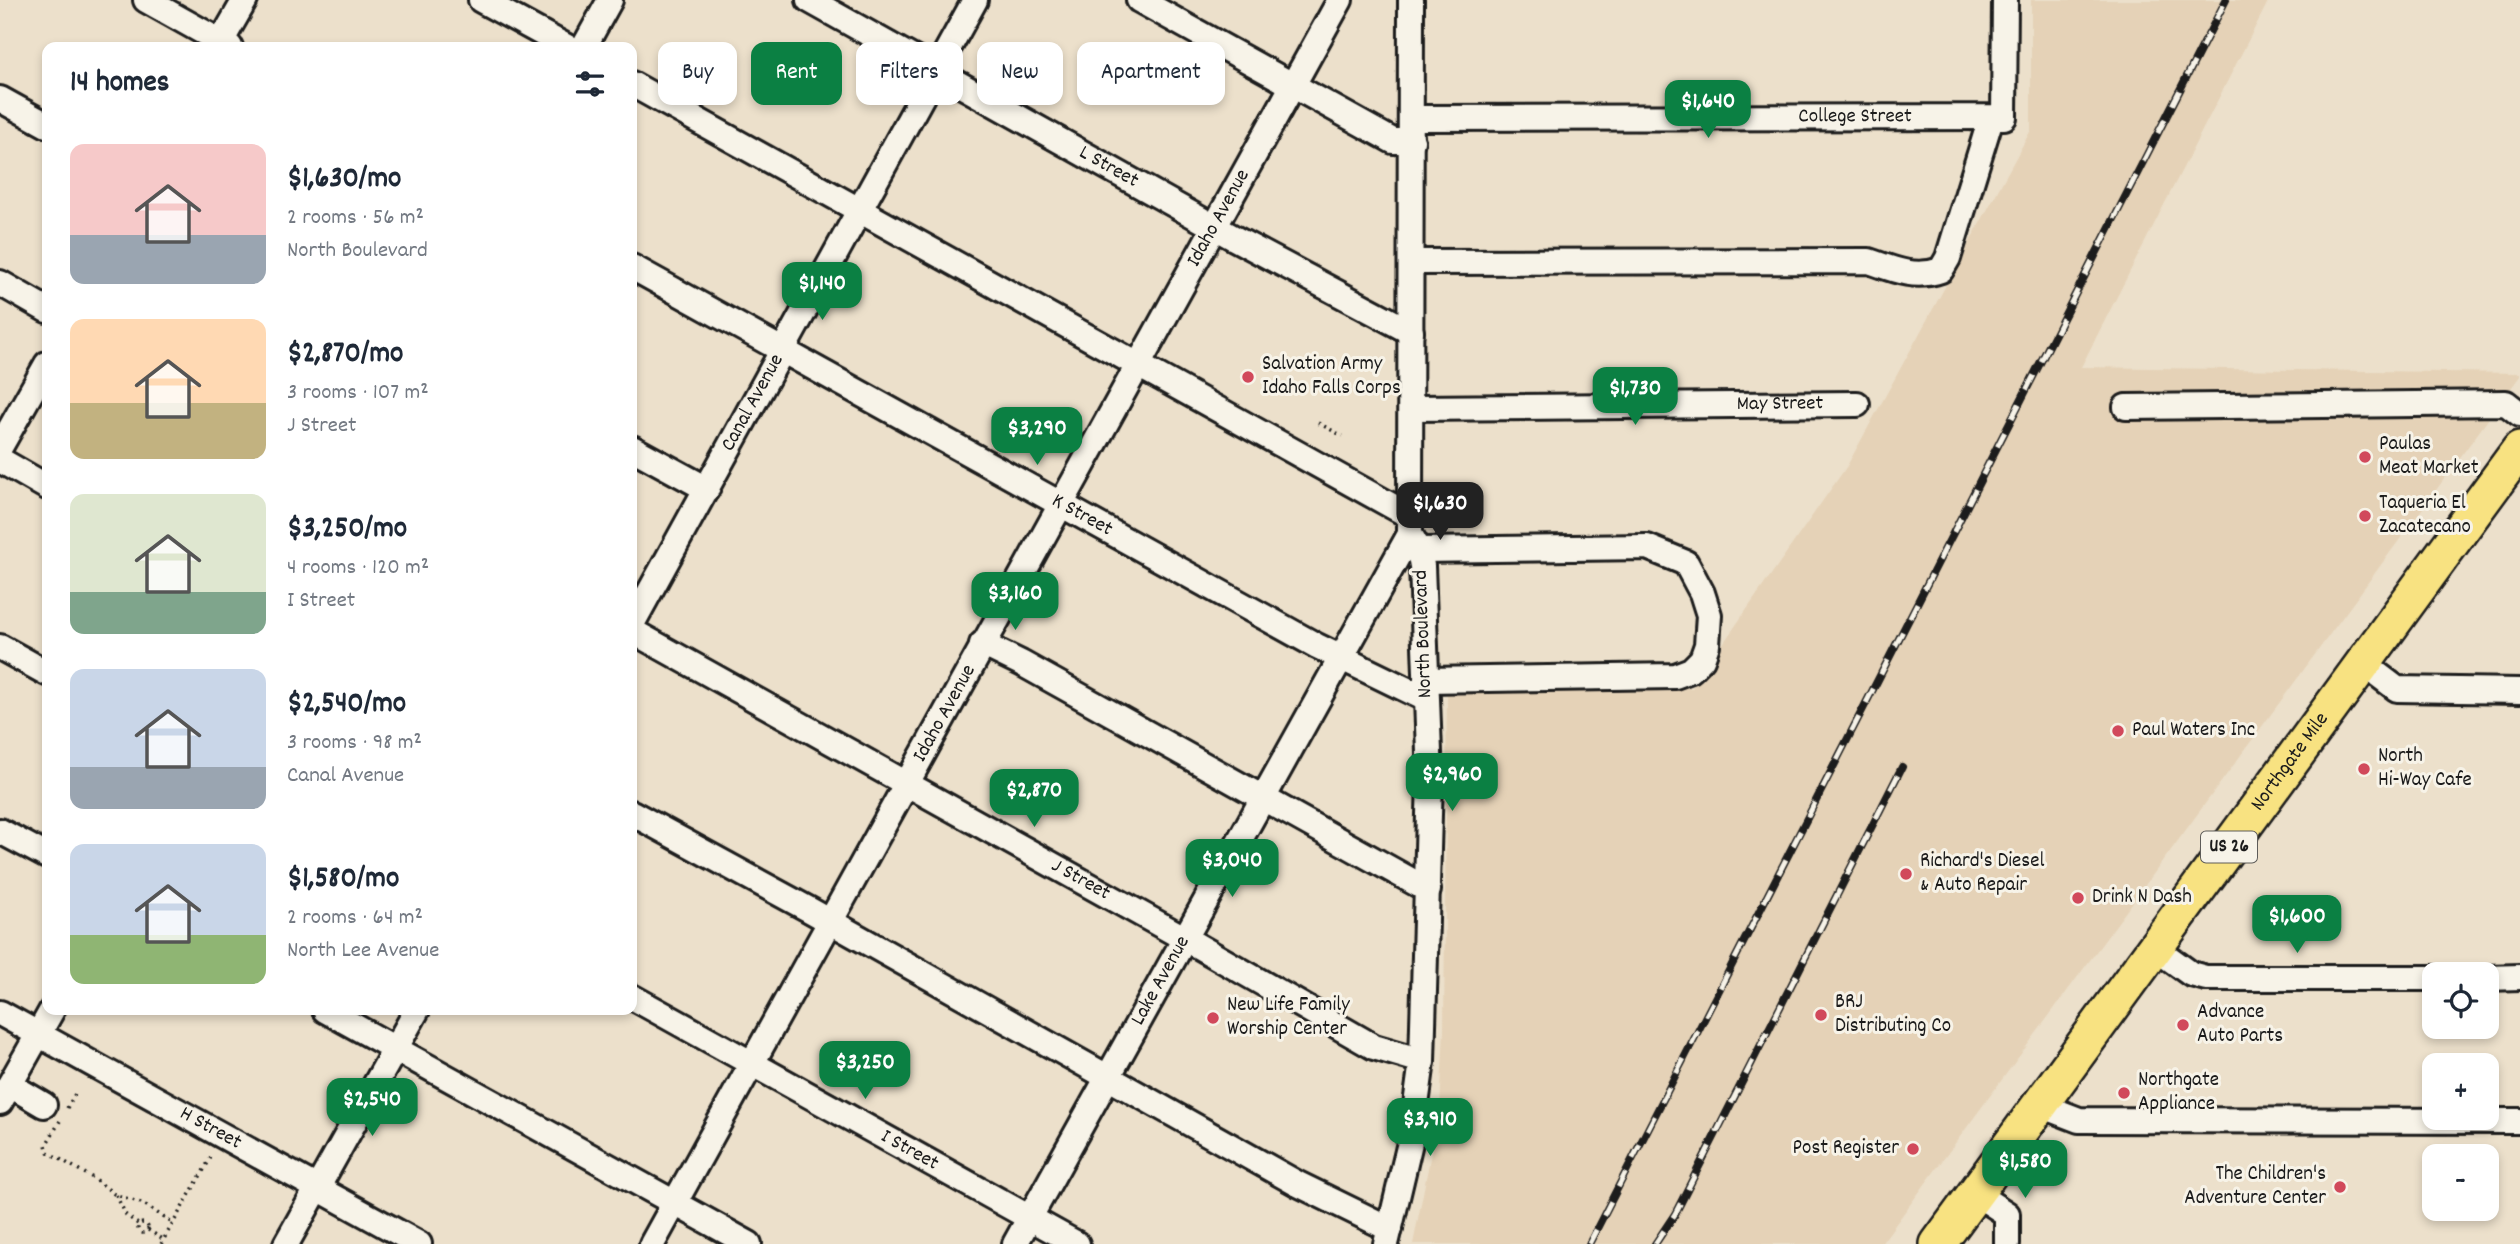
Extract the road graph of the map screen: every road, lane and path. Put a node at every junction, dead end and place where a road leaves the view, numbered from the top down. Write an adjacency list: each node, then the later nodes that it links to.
1 (146, 0): 11 (street)
2 (246, 0): 12 (street)
3 (481, 0): 13 (street)
4 (610, 0): 14 (street)
5 (809, 0): 15 (street, L Street)
6 (975, 0): 16 (street, Canal Avenue)
7 (1139, 0): 19 (street, College Street)
8 (1340, 0): 19 (street, Idaho Avenue)
9 (1411, 0): 24 (street, North Boulevard)
10 (2005, 0): 22 (street)
11 (216, 42)
12 (225, 42)
13 (558, 42)
14 (587, 42)
15 (884, 42)
16 (952, 42)
17 (963, 86): 26 (street, L Street)
18 (637, 87): 25 (street)
19 (1292, 88): 24 (street, College Street); 26 (street, Idaho Avenue)
20 (0, 99): 23 (street)
21 (917, 105): 25 (street, Canal Avenue)
22 (1997, 118): 24 (street, College Street); 27 (street)
23 (42, 122)
24 (1412, 129): 27 (street, North Boulevard)
25 (858, 212): 32 (street, Canal Avenue); 33 (street)
26 (1213, 225): 31 (street, L Street); 33 (street, Idaho Avenue)
27 (1411, 262): 31 (street, North Boulevard)
28 (637, 270): 32 (street, K Street)
29 (0, 284): 30 (street)
30 (42, 307)
31 (1411, 332): 37 (street, North Boulevard)
32 (781, 350): 46 (street, Canal Avenue); 47 (street, K Street)
33 (1137, 365): 47 (street, Idaho Avenue); 48 (street)
34 (42, 373): 41 (street)
35 (1857, 404): 37 (street, May Street)
36 (2126, 407): 38 (street)
37 (1411, 408): 48 (street, North Boulevard)
38 (2520, 414)
39 (1318, 423): 40 (path)
40 (1343, 436)
41 (0, 447)
42 (2520, 449): 54 (highway, Northgate Mile / US 26)
43 (637, 451): 46 (street)
44 (0, 460): 45 (street)
45 (42, 484)
46 (707, 489): 49 (street, Canal Avenue)
47 (1060, 505): 51 (street, Idaho Avenue); 53 (street, K Street)
48 (1413, 533): 53 (street, Lake Avenue); 56 (street, North Boulevard); 56 (street)
49 (637, 615)
50 (637, 634): 58 (street, J Street)
51 (982, 644): 58 (street, Idaho Avenue); 59 (street)
52 (0, 647): 55 (street)
53 (1340, 658): 56 (street, K Street); 59 (street, Lake Avenue)
54 (2364, 664): 57 (street); 66 (highway, Northgate Mile / US 26)
55 (42, 670)
56 (1426, 690): 63 (street, North Boulevard)
57 (2520, 691)
58 (905, 784): 64 (street, Idaho Avenue); 65 (street, J Street)
59 (1262, 797): 63 (street); 65 (street, Lake Avenue)
60 (637, 816): 64 (street)
61 (0, 831): 62 (street)
62 (42, 853)
63 (1428, 890): 77 (street, North Boulevard)
64 (830, 921): 78 (street, Idaho Avenue); 79 (street)
65 (1185, 937): 77 (street, J Street); 79 (street, Lake Avenue)
66 (2155, 948): 68 (street); 83 (highway, Northgate Mile / US 26)
67 (2520, 977): 69 (street)
68 (2422, 978)
69 (2499, 978)
70 (637, 1001): 78 (street, I Street)
71 (0, 1013): 75 (street, H Street)
72 (49, 1015): 75 (street)
73 (334, 1015): 76 (street)
74 (414, 1015): 76 (street)
75 (39, 1032): 81 (street); 86 (street, H Street)
76 (395, 1049): 86 (street); 89 (street)
77 (1422, 1061): 92 (street, North Boulevard)
78 (751, 1063): 89 (street, Idaho Avenue); 90 (street, I Street)
79 (1107, 1077): 90 (street, Lake Avenue); 92 (street)
80 (76, 1092): 88 (path)
81 (5, 1094): 82 (street)
82 (44, 1105)
83 (2040, 1105): 84 (street); 87 (highway, Northgate Mile / US 26)
84 (2520, 1121)
85 (216, 1149): 91 (path)
86 (318, 1187): 94 (street); 95 (street, H Street)
87 (1975, 1193): 100 (highway, Northgate Mile / US 26); 101 (street)
88 (116, 1195): 91 (path); 93 (path)
89 (674, 1202): 96 (street, Idaho Avenue); 97 (street)
90 (1029, 1218): 98 (street, Lake Avenue); 99 (street, I Street)
91 (172, 1223): 93 (path)
92 (1388, 1237)
93 (162, 1242)
94 (286, 1244)
95 (419, 1244)
96 (652, 1244)
97 (749, 1244)
98 (1015, 1244)
99 (1077, 1244)
100 (1938, 1244)
101 (2007, 1244)

